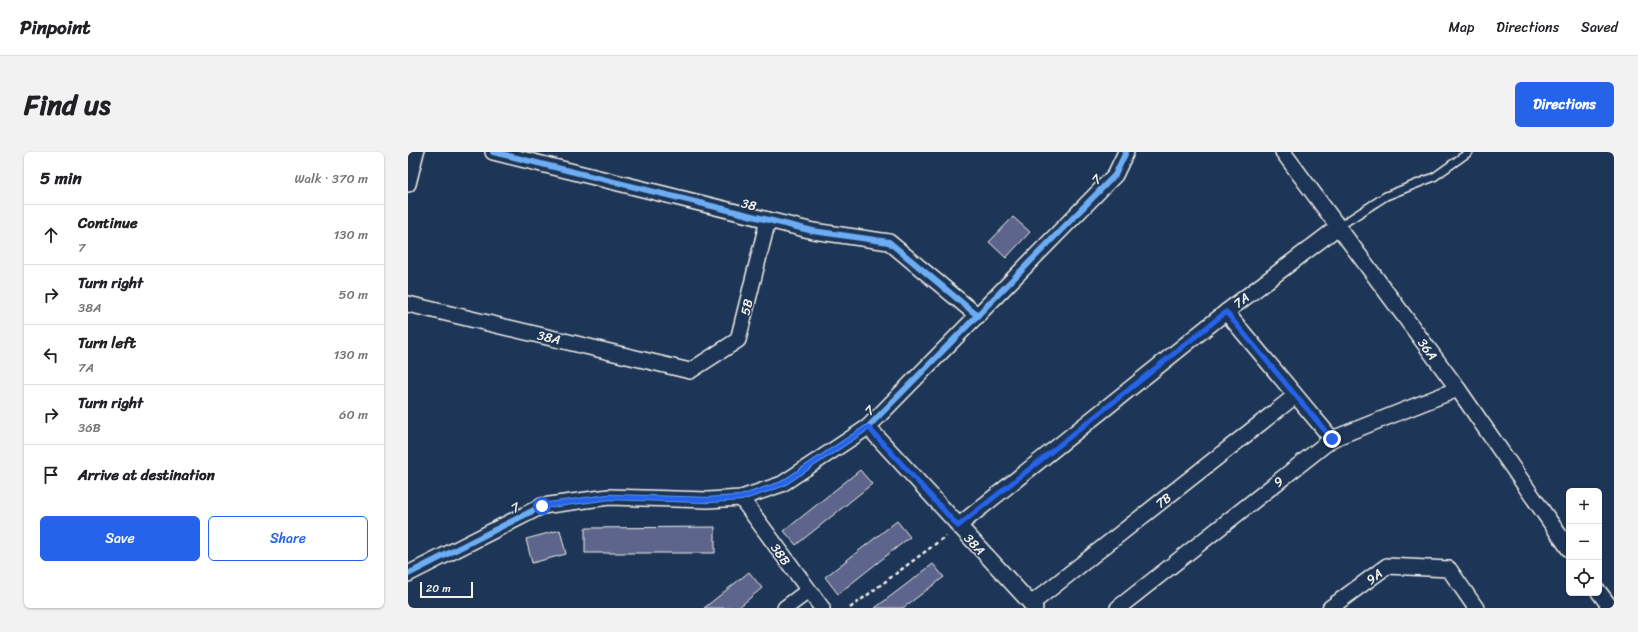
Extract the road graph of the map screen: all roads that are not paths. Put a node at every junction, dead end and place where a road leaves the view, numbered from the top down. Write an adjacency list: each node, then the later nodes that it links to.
1 (416, 152): 6 (street)
2 (493, 152): 7 (street, 38)
3 (1126, 152): 11 (street, 7)
4 (1282, 152): 8 (street, 36A)
5 (1469, 152): 8 (lane)
6 (408, 184)
7 (768, 220): 11 (street, 38); 12 (street, 5B)
8 (1338, 227): 10 (street, 7A); 13 (street, 36A)
9 (408, 304): 12 (street, 38A)
10 (1226, 312): 14 (street); 18 (street, 7A)
11 (978, 316): 15 (street, 7)
12 (690, 371)
13 (1458, 389): 16 (street, 9); 19 (street, 36A)
14 (1296, 396): 16 (street); 23 (street, 7B)
15 (868, 427): 17 (street, 7); 18 (street, 38A)
16 (1332, 439): 26 (street, 9)
17 (741, 498): 20 (street, 7); 21 (street, 38B)
18 (958, 526): 23 (street, 38A)
19 (1566, 544)
20 (408, 574)
21 (808, 591): 24 (street); 25 (street, 38B)
22 (1602, 596): 29 (street)
23 (1033, 606)
24 (785, 608)
25 (822, 608)
26 (1118, 608)
27 (1330, 608): 28 (street, 9A)
28 (1476, 608)
29 (1610, 608)

